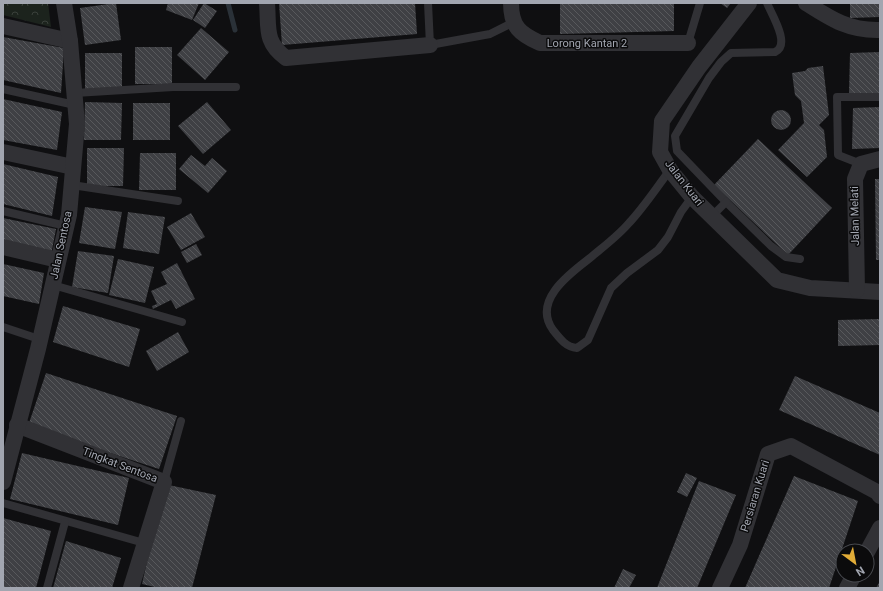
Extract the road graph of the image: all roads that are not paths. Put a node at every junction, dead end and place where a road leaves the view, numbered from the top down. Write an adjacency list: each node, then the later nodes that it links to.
1 (64, 3): 12 (street, Jalan Sentosa)
2 (267, 3): 14 (street)
3 (428, 3): 14 (lane)
4 (511, 3): 9 (street)
5 (700, 3): 13 (lane)
6 (749, 3): 23 (street, Jalan Kuari)
7 (767, 3): 27 (lane)
8 (806, 3): 11 (street)
9 (514, 22): 13 (street, Lorong Kantan 2); 14 (lane)
10 (3, 26): 12 (street)
11 (880, 30)
12 (70, 41): 18 (street, Jalan Sentosa)
13 (688, 43)
14 (430, 45)
15 (236, 87): 18 (lane)
16 (3, 89): 18 (lane)
17 (880, 97): 21 (lane)
18 (75, 99): 22 (street, Jalan Sentosa)
19 (3, 152): 22 (street)
20 (880, 159): 21 (street)
21 (861, 164): 35 (street, Jalan Melati)
22 (73, 167): 24 (street, Jalan Sentosa)
23 (670, 170): 25 (street, Jalan Kuari); 25 (lane)
24 (72, 185): 26 (lane); 30 (street, Jalan Sentosa)
25 (692, 197): 29 (street, Jalan Kuari)
26 (178, 200)
27 (726, 202): 29 (lane); 32 (lane)
28 (3, 211): 30 (lane)
29 (711, 217): 35 (street, Jalan Kuari)
30 (66, 226): 33 (street, Jalan Sentosa)
31 (3, 247): 33 (street)
32 (800, 259)
33 (58, 260): 34 (street, Jalan Sentosa)
34 (53, 285): 37 (lane); 39 (street, Jalan Sentosa)
35 (857, 290): 36 (street)
36 (880, 292)
37 (182, 322)
38 (3, 327): 39 (lane)
39 (39, 339): 41 (street, Jalan Sentosa)
40 (181, 421): 43 (lane)
41 (16, 425): 42 (street, Jalan Sentosa); 43 (street, Tingkat Sentosa)
42 (3, 479)
43 (164, 482): 48 (street, Tingkat Sentosa)
44 (880, 496): 52 (street, Persiaran Kuari)
45 (3, 503): 46 (lane)
46 (65, 522): 48 (lane); 50 (lane)
47 (880, 528): 49 (street)
48 (144, 543): 51 (street, Tingkat Sentosa)
49 (872, 543)
50 (46, 588)
51 (131, 588)
52 (720, 588)

